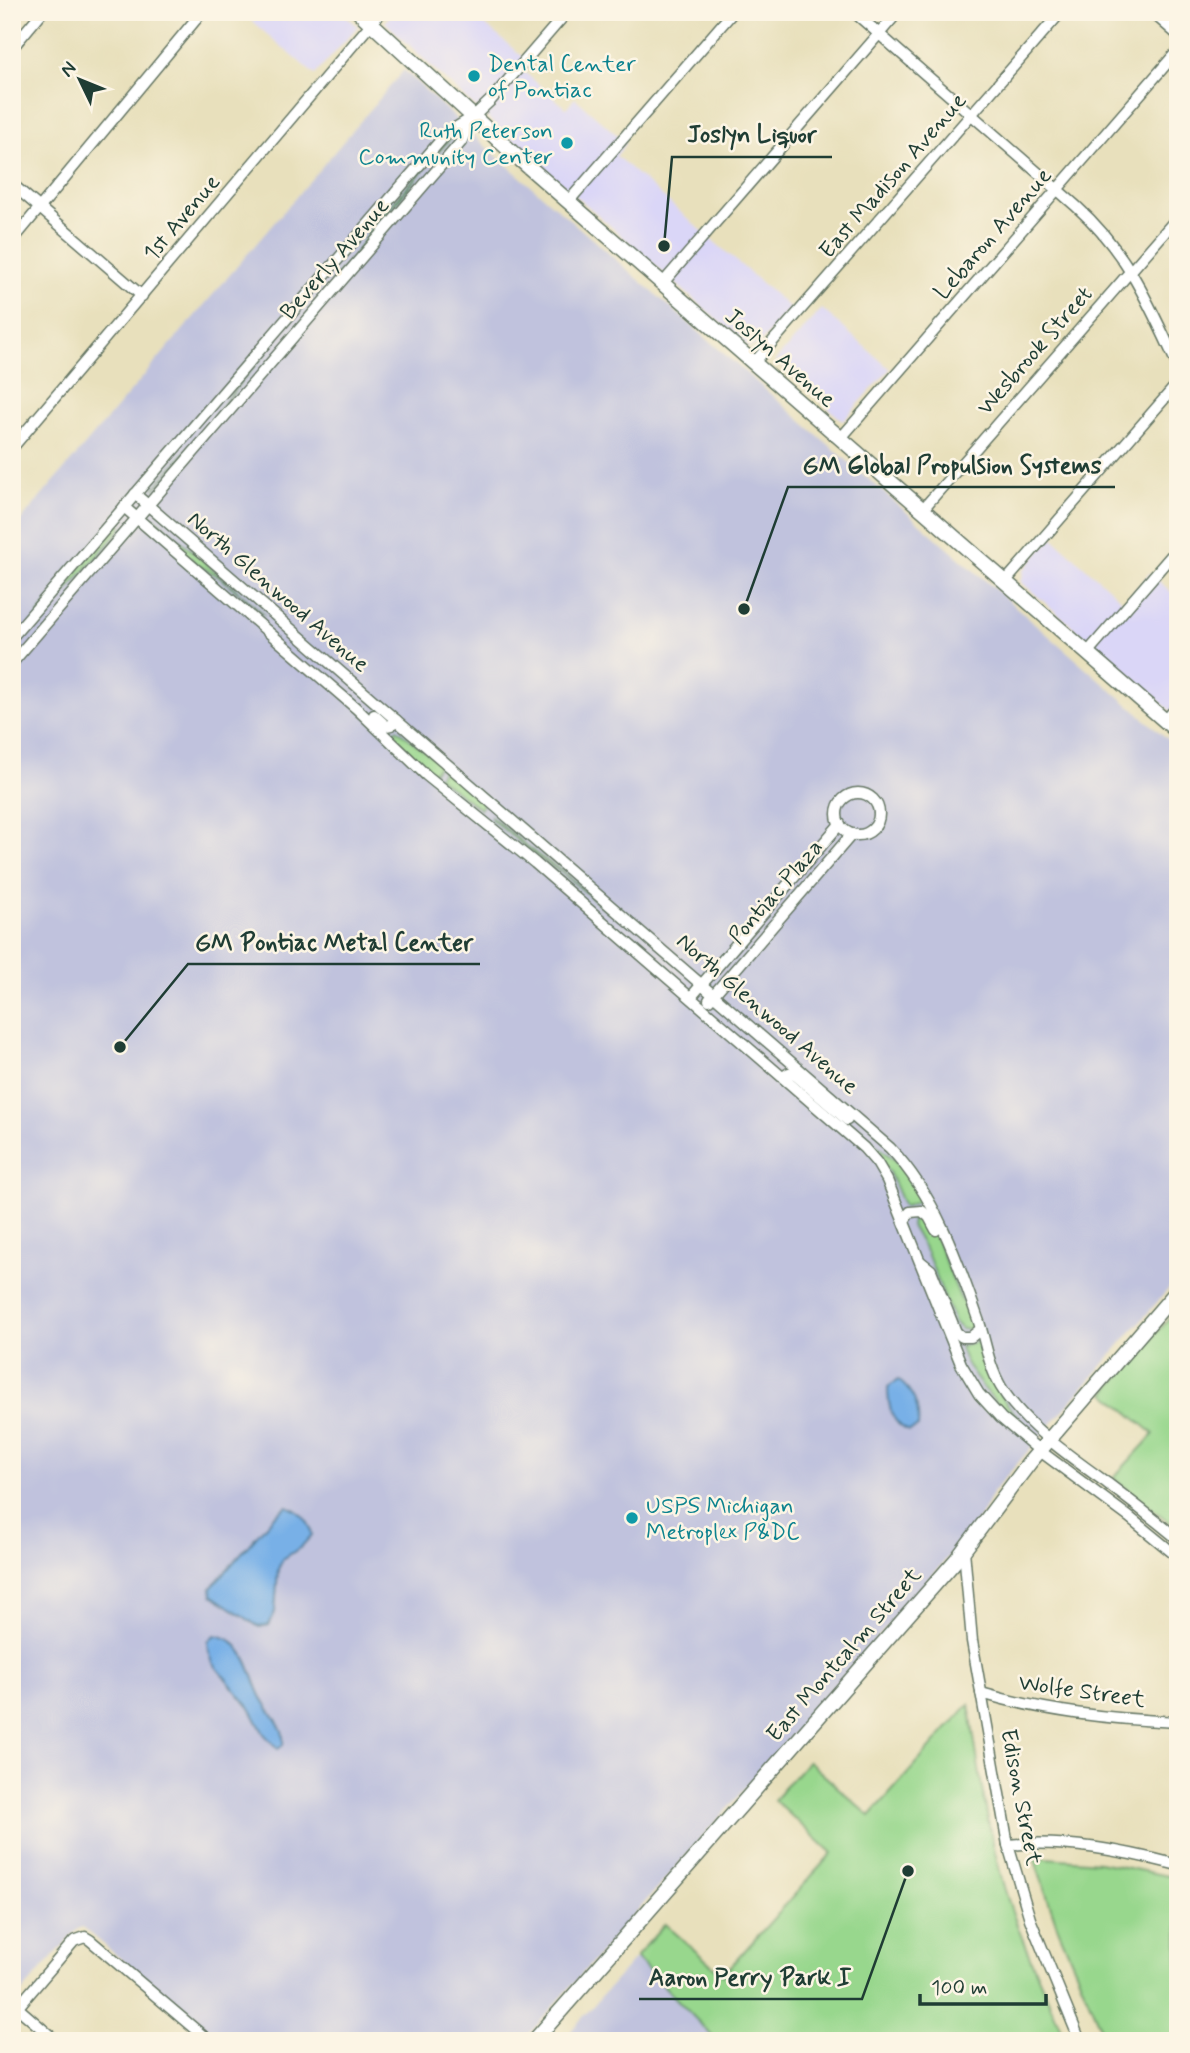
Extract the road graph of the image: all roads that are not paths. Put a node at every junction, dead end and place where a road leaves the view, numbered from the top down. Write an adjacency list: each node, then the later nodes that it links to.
1 (42, 12): 13 (street)
2 (202, 12): 20 (street)
3 (359, 12): 10 (main road, Joslyn Avenue)
4 (567, 12): 16 (street)
5 (733, 12): 19 (street)
6 (854, 12): 11 (street)
7 (898, 12): 11 (street)
8 (1061, 12): 15 (street, East Madison Avenue)
9 (1152, 12): 12 (street)
10 (376, 18): 16 (main road, Joslyn Avenue); 25 (street, 1st Avenue)
11 (879, 34): 15 (street); 24 (street)
12 (1178, 37)
13 (12, 48)
14 (1175, 54): 18 (street, Lebaron Avenue)
15 (972, 115): 18 (street); 26 (street, East Madison Avenue)
16 (473, 117): 19 (main road, Joslyn Avenue); 31 (street, Beverly Avenue); 32 (street, Beverly Avenue)
17 (12, 184): 20 (street)
18 (1057, 190): 23 (street); 29 (street, Lebaron Avenue)
19 (568, 202): 24 (main road, Joslyn Avenue)
20 (40, 208): 22 (street); 25 (street)
21 (1178, 217): 23 (street, Wesbrook Street)
22 (12, 241)
23 (1131, 271): 27 (street); 34 (street, Wesbrook Street)
24 (662, 284): 26 (main road, Joslyn Avenue)
25 (142, 296): 30 (street, 1st Avenue)
26 (754, 364): 29 (main road, Joslyn Avenue)
27 (1178, 366)
28 (1178, 383): 37 (street)
29 (840, 439): 34 (main road, Joslyn Avenue)
30 (12, 448)
31 (135, 494): 32 (street, North Glenwood Avenue); 33 (street, Beverly Avenue)
32 (148, 506): 35 (street, Beverly Avenue); 43 (street, North Glenwood Avenue)
33 (124, 507): 35 (street, North Glenwood Avenue); 38 (street, Beverly Avenue)
34 (922, 510): 37 (main road, Joslyn Avenue)
35 (137, 519): 40 (street, Beverly Avenue); 41 (street, North Glenwood Avenue)
36 (1178, 548): 39 (street)
37 (1005, 582): 39 (main road, Joslyn Avenue)
38 (12, 637)
39 (1087, 653): 44 (main road, Joslyn Avenue)
40 (12, 663)
41 (310, 668): 43 (street, North Glenwood Avenue); 46 (street, North Glenwood Avenue)
42 (1178, 706): 44 (street)
43 (396, 720): 50 (street, North Glenwood Avenue)
44 (1165, 721): 45 (main road, Joslyn Avenue)
45 (1178, 732)
46 (481, 819): 49 (street, North Glenwood Avenue); 50 (street, North Glenwood Avenue)
47 (840, 824): 48 (street); 48 (street); 52 (street, Pontiac Plaza)
48 (852, 834): 53 (street, Pontiac Plaza)
49 (535, 863): 51 (street, North Glenwood Avenue); 54 (street, North Glenwood Avenue)
50 (566, 867): 51 (street, North Glenwood Avenue)
51 (617, 911): 52 (street, North Glenwood Avenue)
52 (702, 984): 53 (street, North Glenwood Avenue); 54 (street, Pontiac Plaza)
53 (714, 994): 55 (street, Pontiac Plaza); 57 (street, North Glenwood Avenue)
54 (691, 997): 55 (street, North Glenwood Avenue)
55 (703, 1007): 56 (street, North Glenwood Avenue)
56 (783, 1077): 57 (street, North Glenwood Avenue); 58 (street, North Glenwood Avenue)
57 (890, 1148): 61 (street, North Glenwood Avenue)
58 (904, 1221): 59 (street, North Glenwood Avenue); 61 (street, North Glenwood Avenue)
59 (919, 1260): 62 (street, North Glenwood Avenue); 63 (street, North Glenwood Avenue)
60 (1178, 1290): 63 (main road, East Montcalm Street)
61 (976, 1314): 62 (street, North Glenwood Avenue)
62 (981, 1329): 63 (street, North Glenwood Avenue)
63 (1045, 1445): 64 (street, North Glenwood Avenue); 65 (main road, East Montcalm Street); 66 (street, North Glenwood Avenue)
64 (1178, 1539)
65 (964, 1550): 67 (street, Edison Street); 74 (main road, East Montcalm Street)
66 (1178, 1557)
67 (981, 1693): 68 (street, Wolfe Street); 69 (street, Edison Street)
68 (1178, 1722)
69 (1008, 1844): 70 (street); 75 (street, Edison Street)
70 (1178, 1865)
71 (15, 2011): 72 (street); 73 (street)
72 (56, 2041)
73 (209, 2041)
74 (534, 2041)
75 (1080, 2041)

